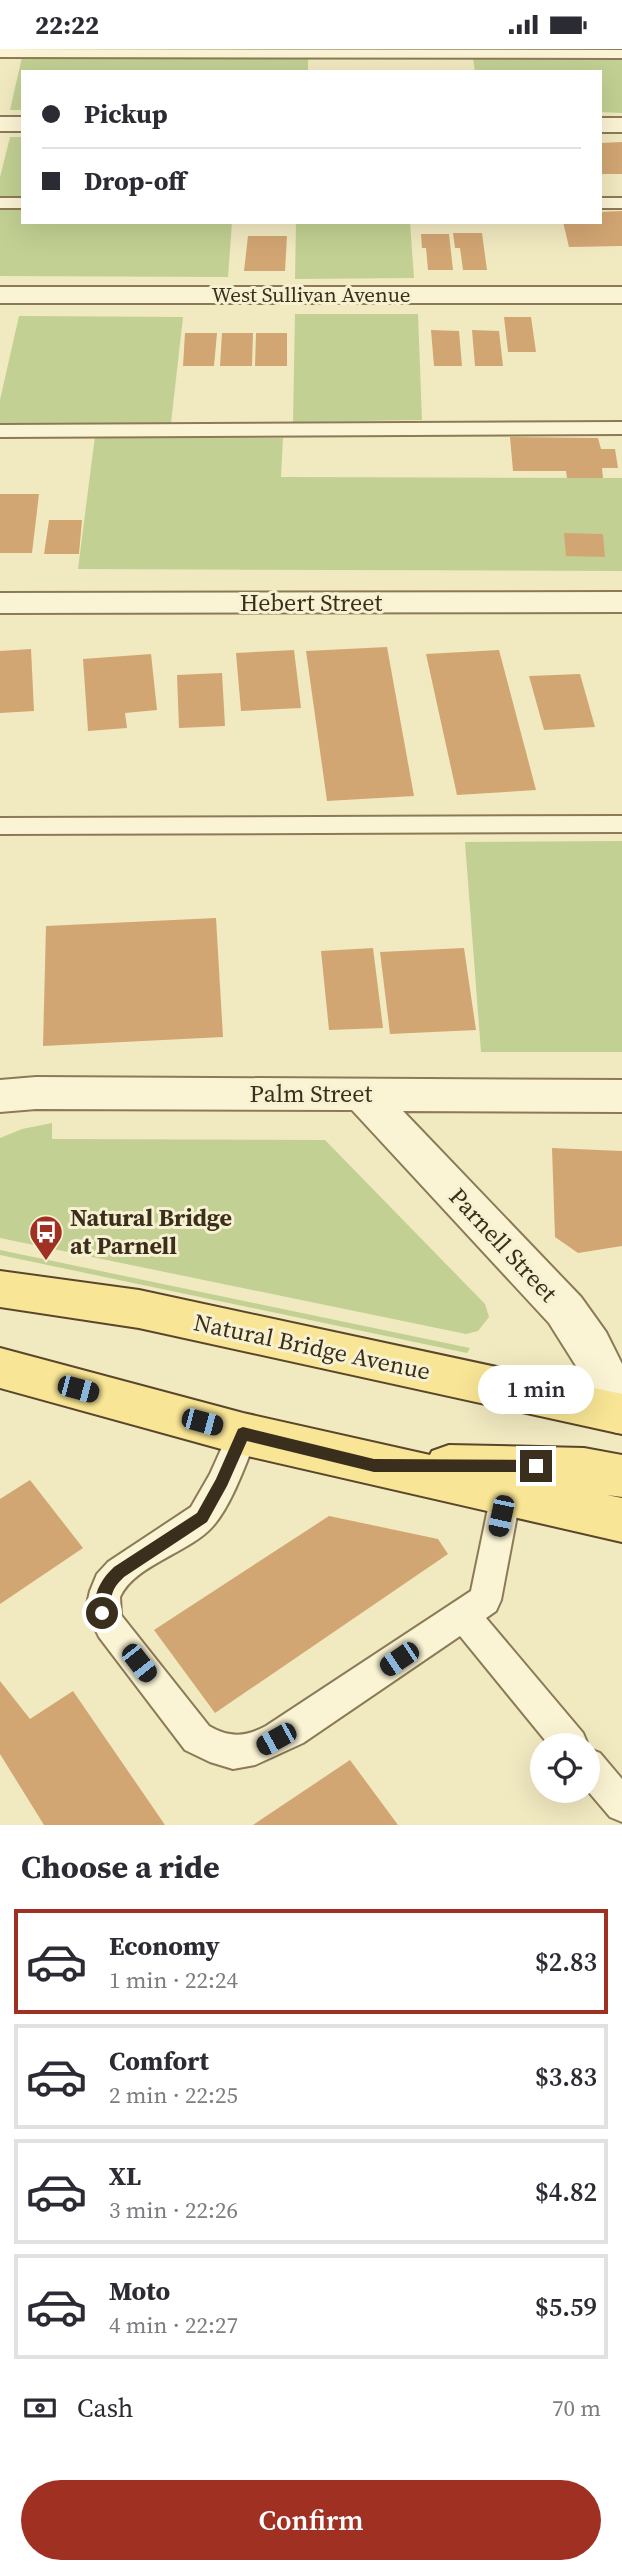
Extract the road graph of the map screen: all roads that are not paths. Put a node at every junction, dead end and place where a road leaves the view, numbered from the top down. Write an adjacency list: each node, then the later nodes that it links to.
1 (0, 53): 2 (lane)
2 (622, 54)
3 (0, 124): 4 (street)
4 (21, 124)
5 (602, 125): 6 (street)
6 (622, 125)
7 (602, 203): 8 (lane)
8 (622, 203)
9 (0, 204): 10 (lane)
10 (21, 204)
11 (0, 295): 12 (street, West Sullivan Avenue)
12 (622, 295)
13 (622, 428): 14 (lane)
14 (0, 431)
15 (622, 602): 16 (street, Hebert Street)
16 (0, 603)
17 (622, 824): 18 (lane)
18 (0, 826)
19 (362, 1094): 20 (street, Palm Street); 21 (street, Palm Street); 24 (street, Parnell Street)
20 (0, 1096)
21 (622, 1096)
22 (0, 1289): 24 (main road, Natural Bridge Avenue)
23 (0, 1368): 25 (main road)
24 (619, 1413)
25 (243, 1434): 26 (main road); 30 (lane)
26 (374, 1465): 27 (main road); 28 (main road)
27 (622, 1476)
28 (506, 1495): 29 (main road); 30 (lane)
29 (622, 1520)
30 (463, 1615): 31 (lane)
31 (561, 1733)
32 (600, 1779): 33 (lane)
33 (622, 1805)

